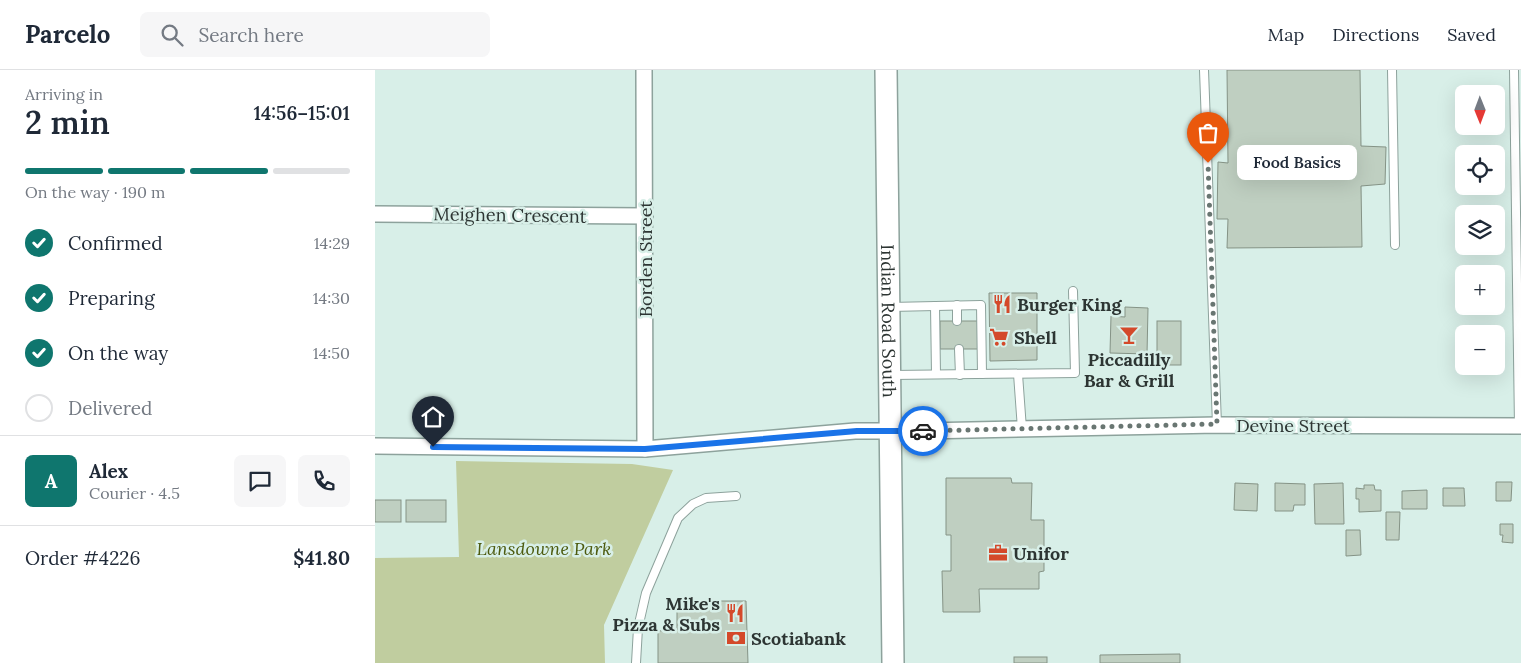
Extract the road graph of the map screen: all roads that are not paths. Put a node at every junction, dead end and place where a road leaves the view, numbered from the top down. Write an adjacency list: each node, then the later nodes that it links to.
1 (644, 70): 7 (street, Borden Street)
2 (886, 70): 12 (main road, Indian Road South)
3 (1204, 70): 20 (lane)
4 (1392, 70): 8 (lane)
5 (1514, 70): 21 (lane)
6 (375, 214): 7 (street, Meighen Crescent)
7 (645, 216): 25 (street, Borden Street)
8 (1395, 245)
9 (1073, 291): 18 (lane)
10 (957, 305): 11 (lane); 13 (lane); 17 (lane)
11 (935, 306): 12 (lane); 15 (lane)
12 (889, 307): 19 (main road, Indian Road South)
13 (957, 321)
14 (959, 349): 16 (lane)
15 (936, 374): 16 (lane); 19 (lane)
16 (960, 374): 17 (lane)
17 (982, 374): 18 (lane)
18 (1018, 374): 22 (lane)
19 (890, 375): 23 (main road, Indian Road South)
20 (1217, 424): 21 (street, Devine Street); 22 (street, Devine Street)
21 (1520, 426)
22 (1022, 429): 23 (street, Devine Street)
23 (891, 431): 25 (street, Devine Street); 28 (main road, Indian Road South)
24 (375, 446): 25 (street, Devine Street)
25 (645, 449)
26 (736, 496): 27 (lane)
27 (636, 663)
28 (893, 663)

